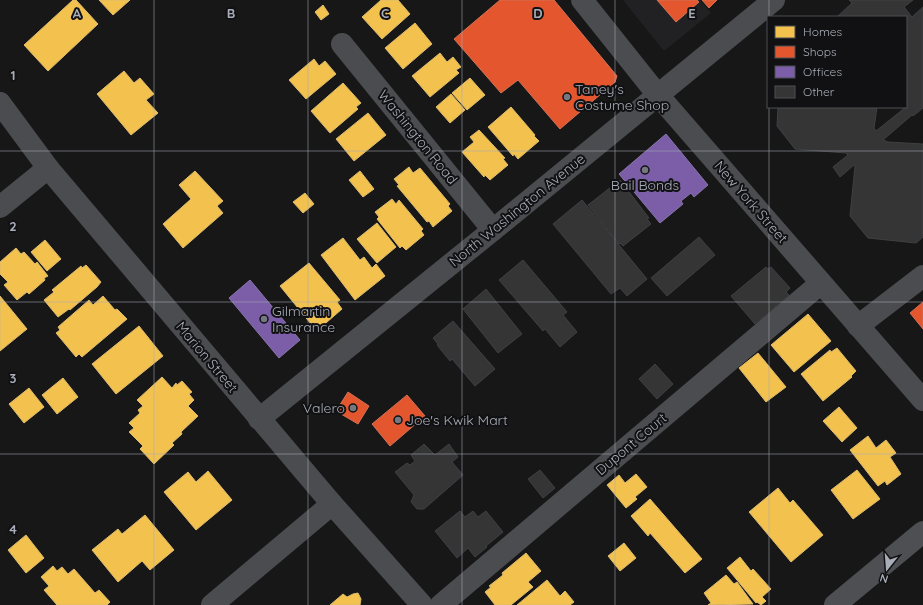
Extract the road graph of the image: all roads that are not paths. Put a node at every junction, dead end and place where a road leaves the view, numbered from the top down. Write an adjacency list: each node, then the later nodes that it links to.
1 (582, 0): 4 (street, New York Street)
2 (774, 0): 4 (street, North Washington Avenue)
3 (342, 44): 8 (street, Washington Road)
4 (657, 94): 8 (street, North Washington Avenue); 10 (street, New York Street)
5 (0, 104): 6 (street, Marion Street)
6 (48, 168): 7 (street); 13 (street, Marion Street)
7 (0, 207)
8 (493, 230): 13 (street, North Washington Avenue)
9 (923, 276): 11 (street)
10 (821, 283): 11 (street, New York Street); 18 (street, Dupont Court)
11 (858, 326): 12 (street, New York Street)
12 (923, 400)
13 (259, 419): 14 (street, Marion Street)
14 (332, 504): 16 (street); 17 (street, Marion Street)
15 (923, 532): 19 (main road)
16 (212, 605)
17 (422, 605)
18 (441, 605)
19 (835, 605)

